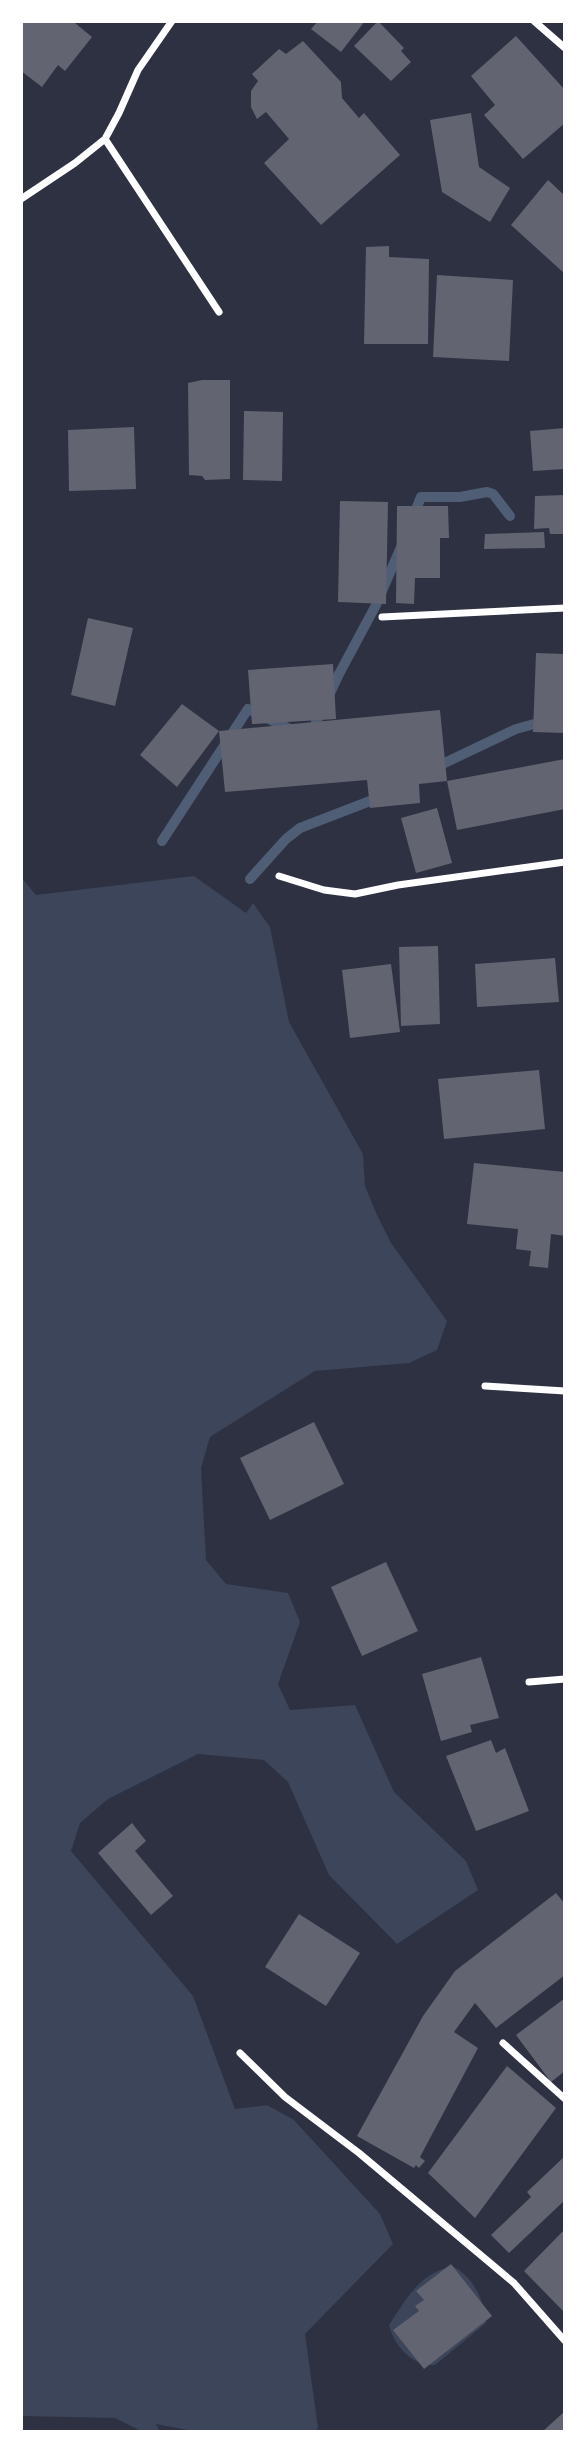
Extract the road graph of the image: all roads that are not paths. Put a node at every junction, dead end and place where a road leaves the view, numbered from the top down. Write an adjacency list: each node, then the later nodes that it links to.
1 (172, 21): 4 (street)
2 (534, 21): 3 (street)
3 (565, 48)
4 (105, 139): 5 (street); 6 (street)
5 (21, 199)
6 (219, 312)
7 (565, 608): 8 (street)
8 (382, 617)
9 (565, 862): 10 (street)
10 (279, 876)
11 (485, 1386): 12 (street)
12 (565, 1391)
13 (565, 1679): 14 (street)
14 (529, 1682)
15 (503, 2043): 17 (street)
16 (240, 2053): 18 (street)
17 (565, 2099)
18 (565, 2341)

